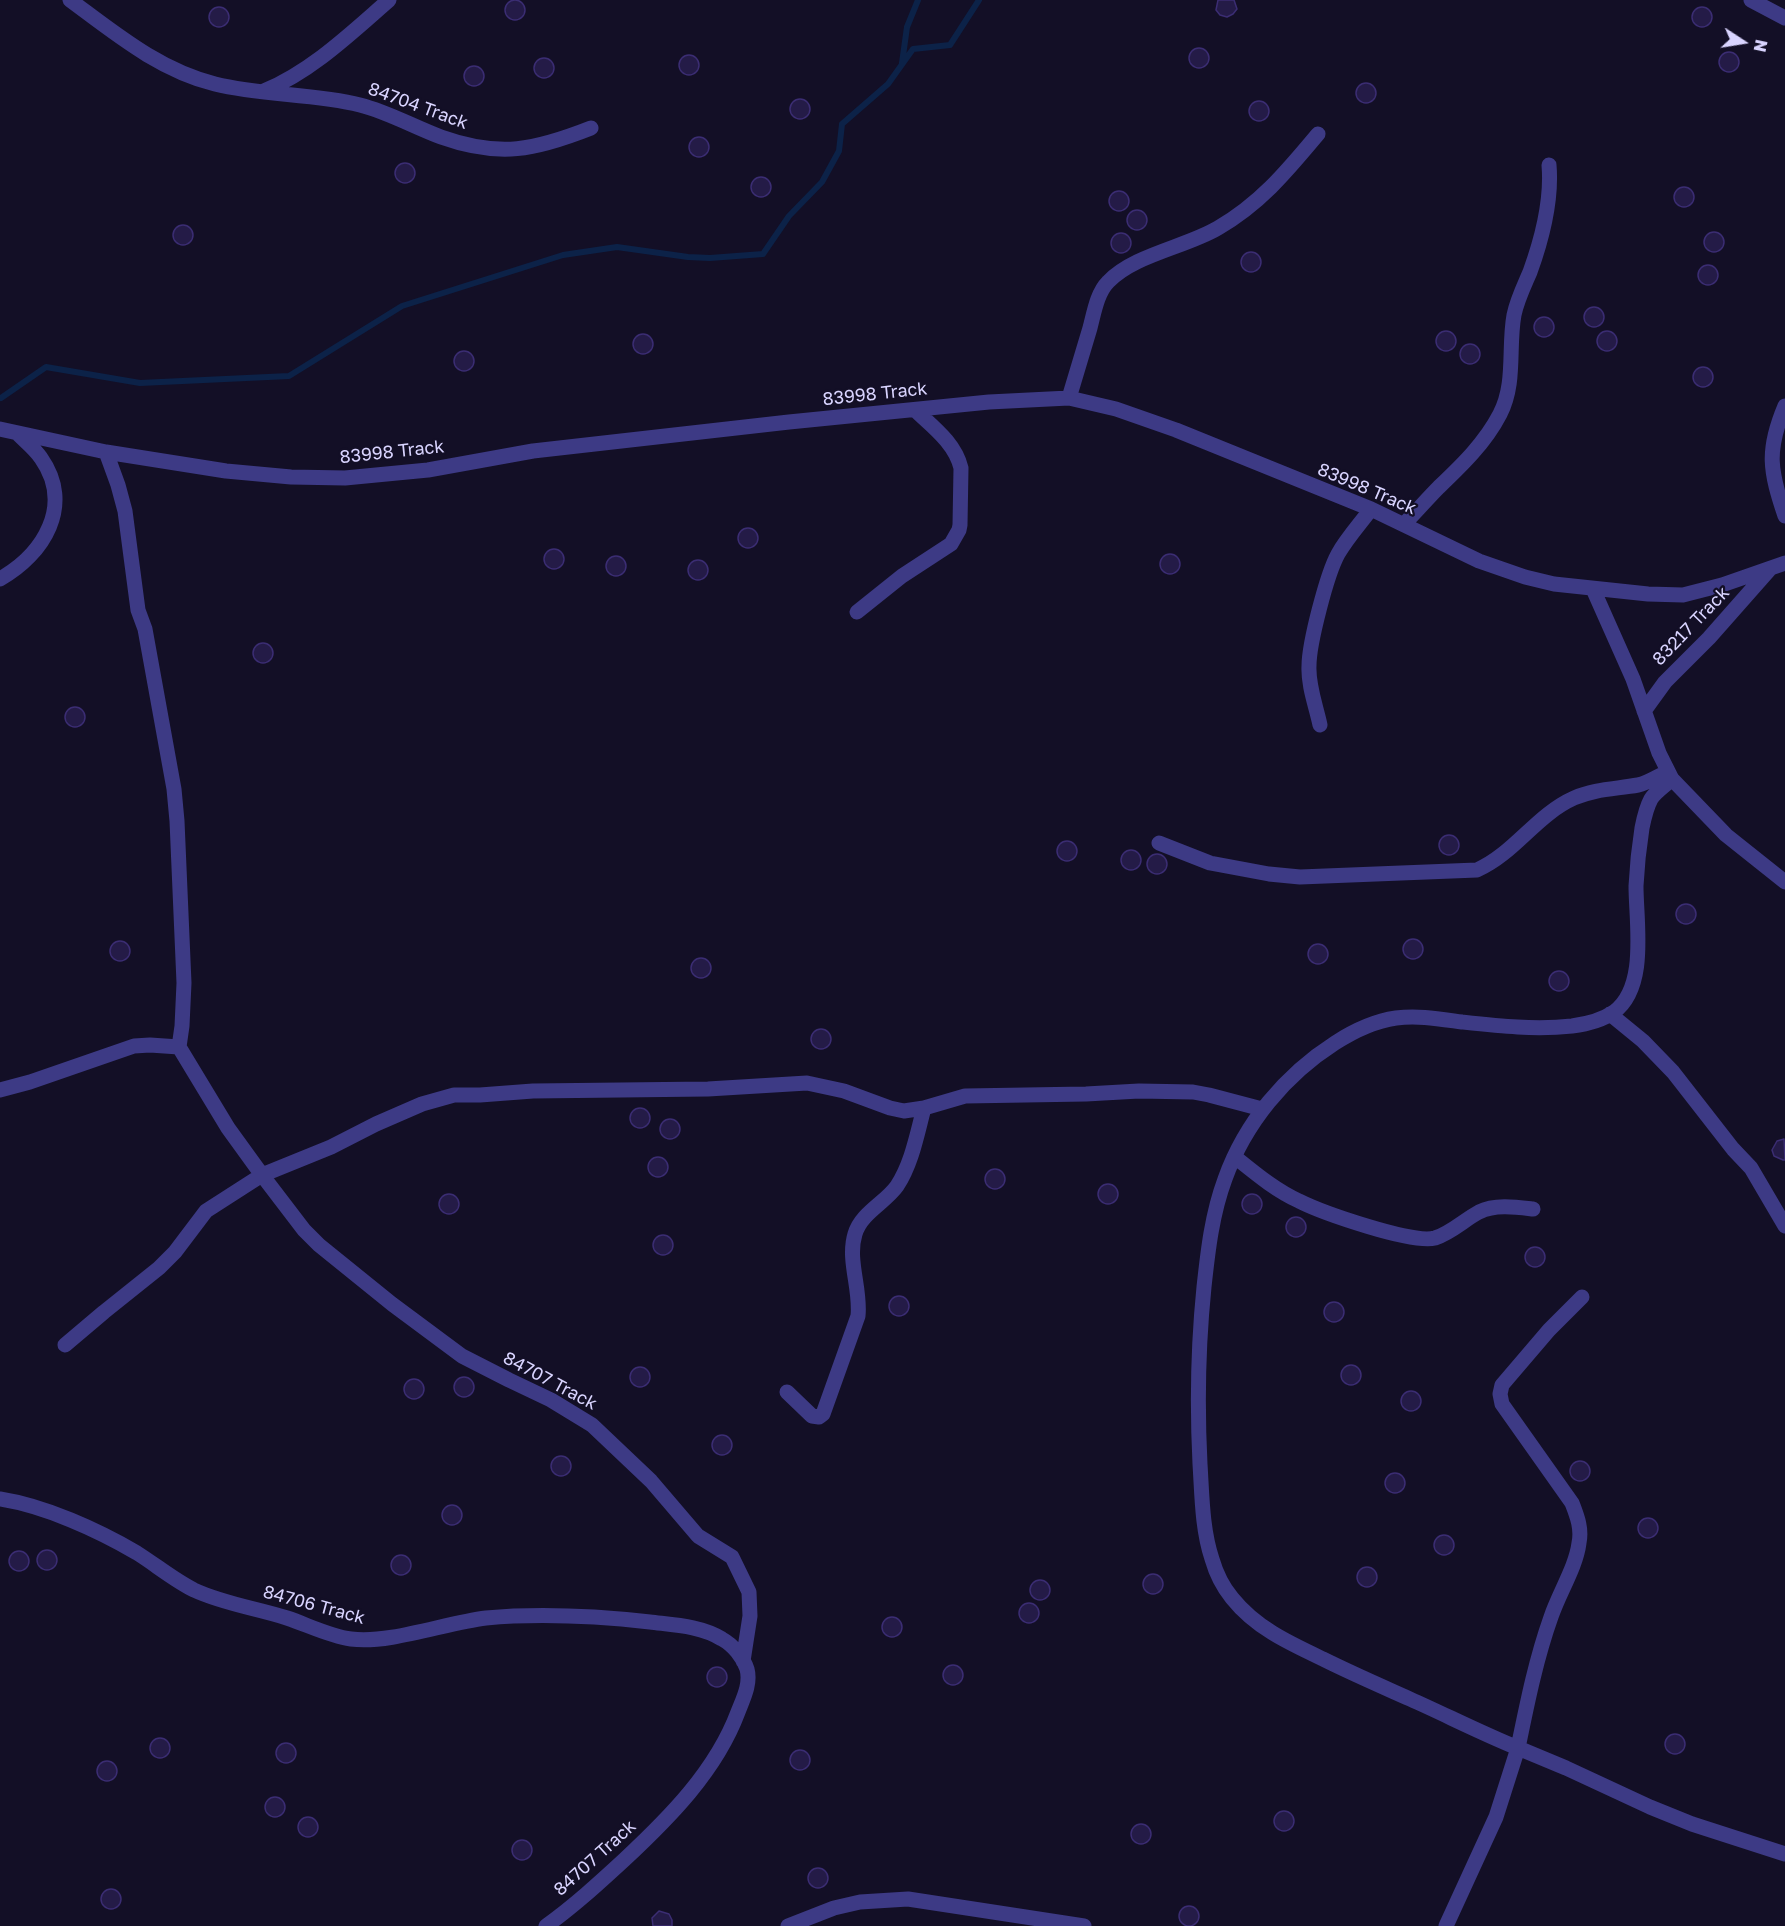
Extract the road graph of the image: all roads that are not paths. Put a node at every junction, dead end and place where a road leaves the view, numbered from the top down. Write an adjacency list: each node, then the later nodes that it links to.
1 (70, 0): 5 (street, 84704 Track)
2 (389, 0): 5 (street)
3 (1751, 0): 4 (street)
4 (1785, 18)
5 (264, 91): 6 (street, 84704 Track)
6 (591, 128)
7 (1318, 134): 9 (street)
8 (1549, 165): 17 (street)
9 (1069, 399): 11 (street, 83998 Track); 15 (street, 83998 Track)
10 (1785, 406): 16 (street)
11 (915, 410): 14 (street, 83998 Track); 22 (street)
12 (0, 429): 13 (street, 83998 Track)
13 (18, 434): 14 (street, 83998 Track); 20 (street)
14 (106, 452): 29 (street)
15 (1371, 509): 17 (street, 83998 Track); 24 (street)
16 (1785, 516)
17 (1404, 524): 21 (street, 83998 Track)
18 (1785, 563): 19 (street, 83217 Track)
19 (1769, 570): 21 (street, 83217 Track); 23 (street, 83217 Track)
20 (0, 579)
21 (1593, 589): 23 (street)
22 (857, 612)
23 (1644, 711): 25 (street)
24 (1320, 725)
25 (1670, 776): 26 (street); 27 (street); 28 (street)
26 (1159, 843)
27 (1785, 882)
28 (1610, 1014): 32 (street); 36 (street)
29 (179, 1047): 30 (street); 34 (street, 84707 Track)
30 (0, 1090)
31 (924, 1108): 32 (street); 34 (street); 39 (street)
32 (1262, 1109): 33 (street)
33 (1234, 1157): 35 (street); 42 (street)
34 (262, 1175): 38 (street); 41 (street, 84707 Track)
35 (1533, 1209)
36 (1785, 1226)
37 (1582, 1297): 42 (street)
38 (65, 1345)
39 (787, 1392)
40 (0, 1499): 41 (street, 84706 Track)
41 (742, 1658): 44 (street, 84707 Track)
42 (1518, 1748): 43 (street); 47 (street)
43 (1785, 1854)
44 (546, 1926)
45 (788, 1926): 46 (street)
46 (1084, 1926)
47 (1446, 1926)

